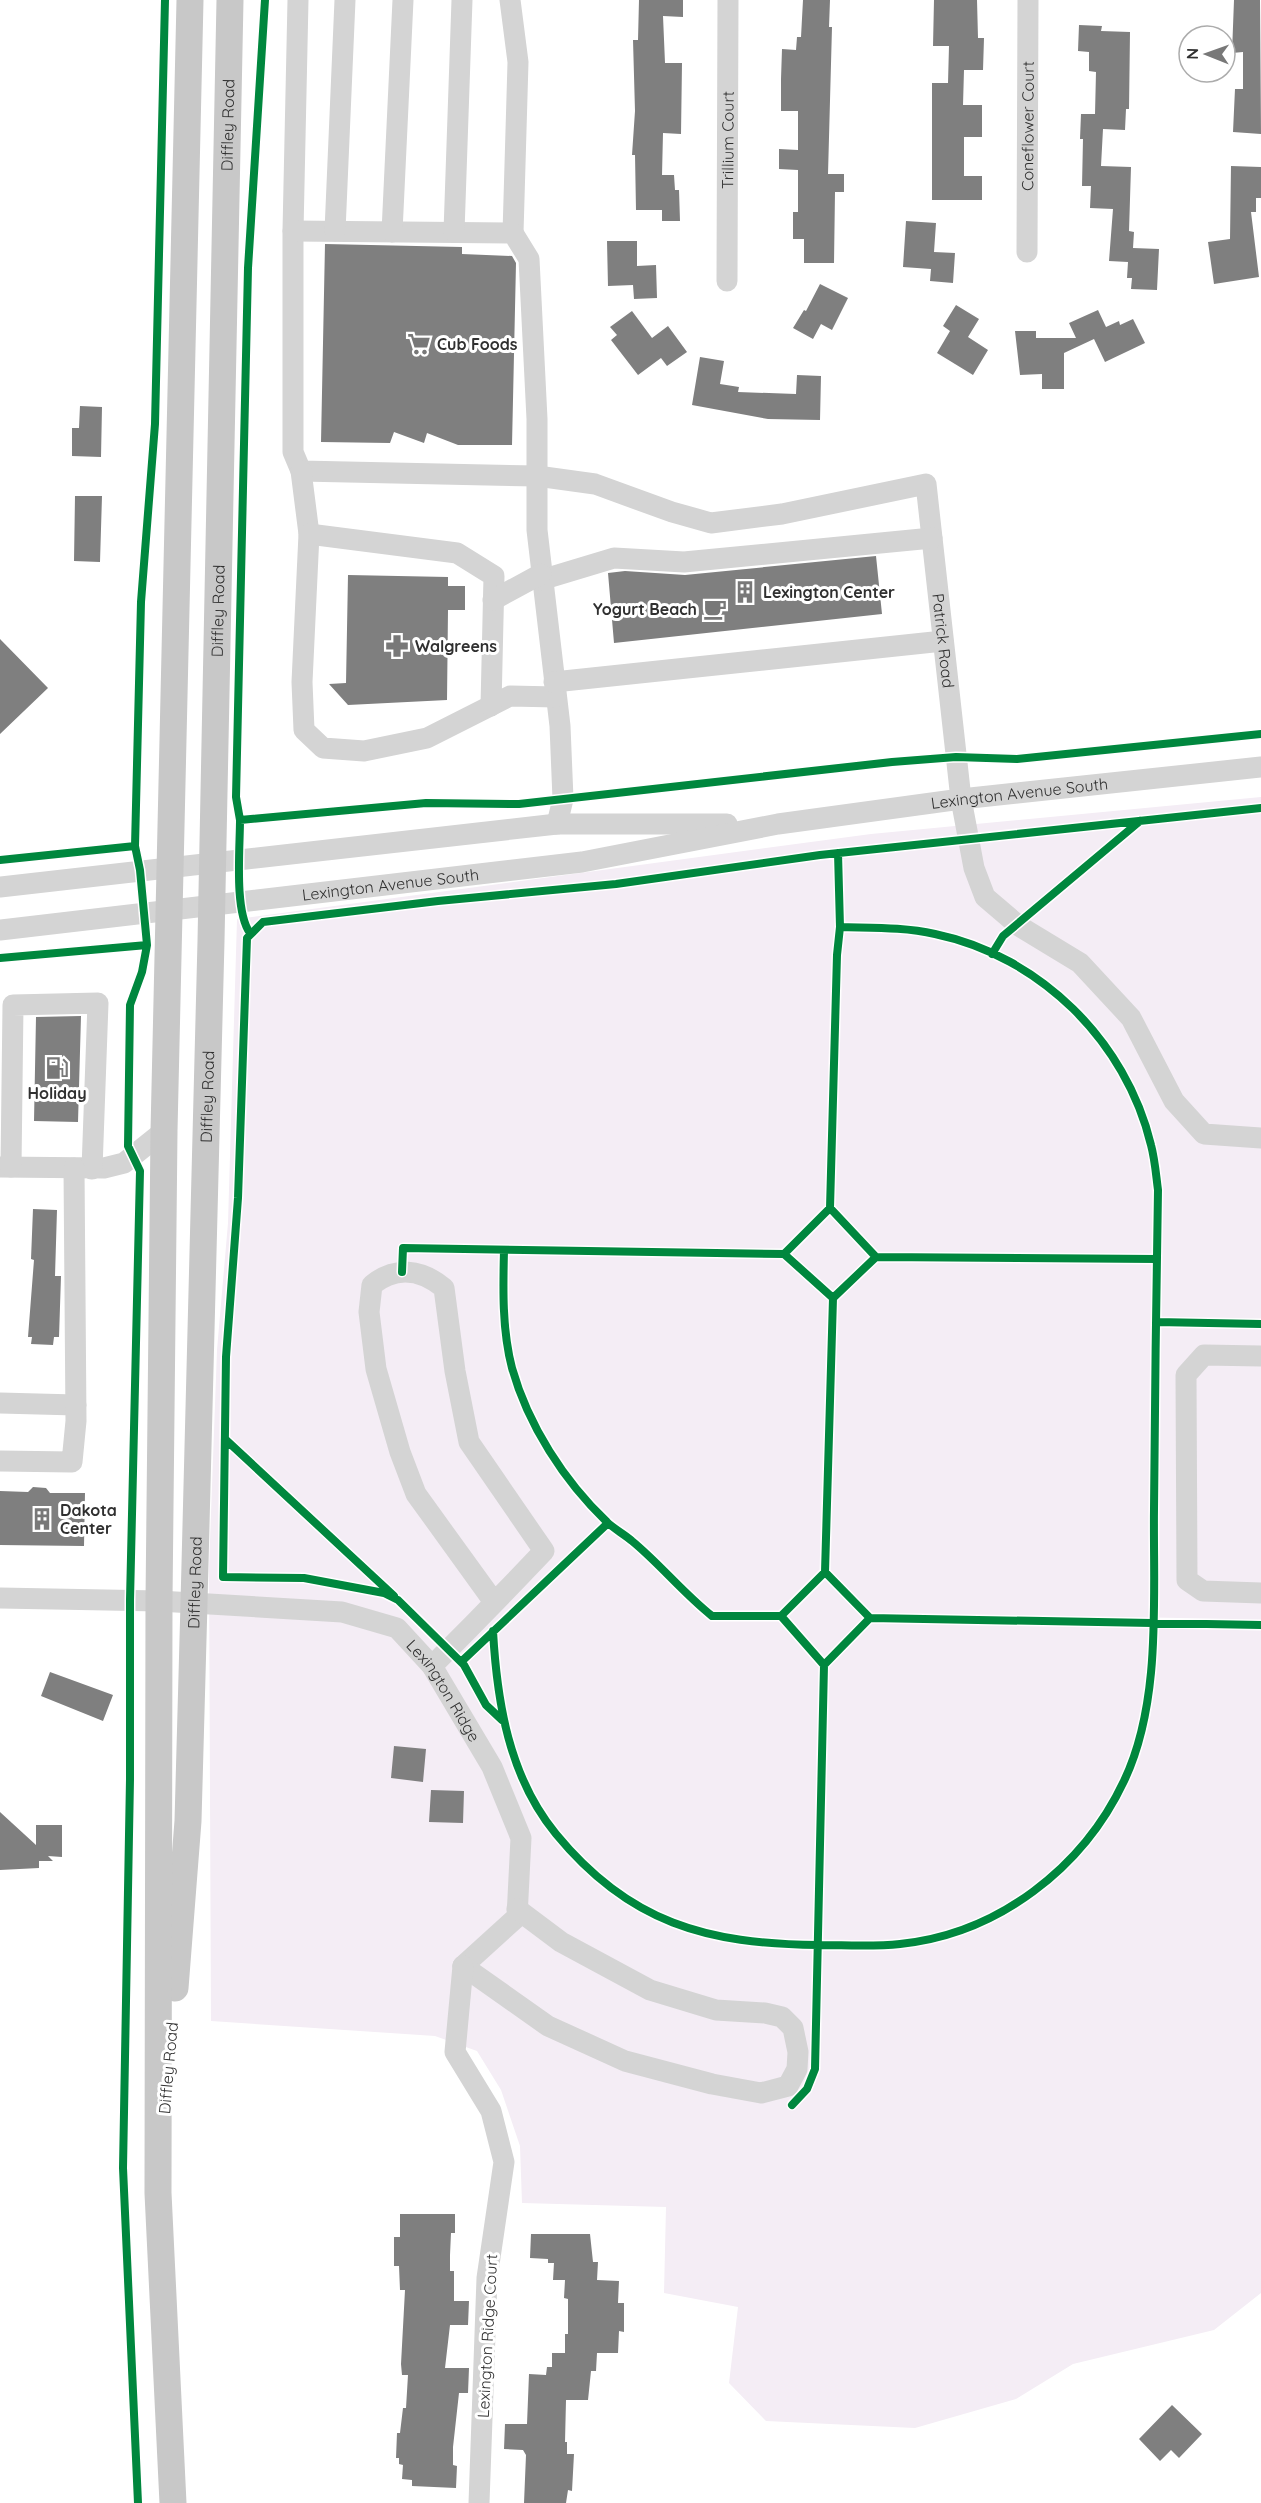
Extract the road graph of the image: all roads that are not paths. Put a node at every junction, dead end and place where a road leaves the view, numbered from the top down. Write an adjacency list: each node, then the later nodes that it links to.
1 (190, 0): 31 (main road, Diffley Road)
2 (230, 0): 30 (main road, Diffley Road)
3 (298, 0): 10 (street)
4 (345, 0): 11 (street)
5 (403, 0): 12 (street)
6 (462, 0): 13 (street)
7 (510, 0): 14 (street)
8 (728, 0): 16 (street, Trillium Court)
9 (1028, 0): 15 (street, Coneflower Court)
10 (293, 231): 11 (street); 17 (street)
11 (335, 231): 12 (street)
12 (392, 232): 13 (street)
13 (454, 232): 14 (street)
14 (513, 233): 18 (street)
15 (1027, 252)
16 (727, 281)
17 (301, 471): 18 (street); 19 (street)
18 (537, 476): 20 (street, Patrick Road); 21 (street)
19 (309, 534): 22 (street); 25 (street)
20 (932, 538): 21 (street); 23 (street, Patrick Road)
21 (541, 577): 22 (street); 24 (street)
22 (493, 600): 25 (street)
23 (943, 640): 24 (street); 27 (street, Patrick Road)
24 (555, 690): 25 (street); 28 (street)
25 (491, 706)
26 (1261, 767): 27 (street, Lexington Avenue South)
27 (961, 799): 29 (street, Lexington Avenue South); 37 (street, Patrick Road)
28 (557, 824): 29 (street, Lexington Avenue South); 30 (street, Lexington Avenue South)
29 (778, 824): 33 (street, Lexington Avenue South)
30 (213, 862): 31 (street, Lexington Avenue South); 33 (main road, Diffley Road)
31 (170, 866): 32 (street, Lexington Avenue South); 34 (main road, Diffley Road)
32 (0, 887)
33 (211, 905): 34 (street, Lexington Avenue South); 48 (main road, Diffley Road)
34 (169, 909): 35 (street, Lexington Avenue South); 36 (main road, Diffley Road)
35 (0, 930)
36 (164, 1131): 39 (street); 46 (main road, Diffley Road)
37 (1261, 1138)
38 (6, 1167): 39 (street); 39 (street)
39 (83, 1168): 42 (street)
40 (1261, 1356): 44 (street)
41 (0, 1403): 42 (street)
42 (76, 1405): 43 (street)
43 (0, 1461)
44 (1261, 1593)
45 (0, 1598): 46 (street, Lexington Ridge)
46 (159, 1601): 48 (street, Lexington Ridge); 52 (main road, Diffley Road)
47 (494, 1602): 47 (street); 49 (street)
48 (194, 1603): 49 (street, Lexington Ridge); 52 (main road, Diffley Road)
49 (432, 1666): 50 (street, Lexington Ridge)
50 (517, 1909): 51 (street); 51 (street)
51 (463, 1966): 54 (street, Lexington Ridge Court)
52 (158, 2193): 53 (main road, Diffley Road)
53 (173, 2503)
54 (479, 2503)

